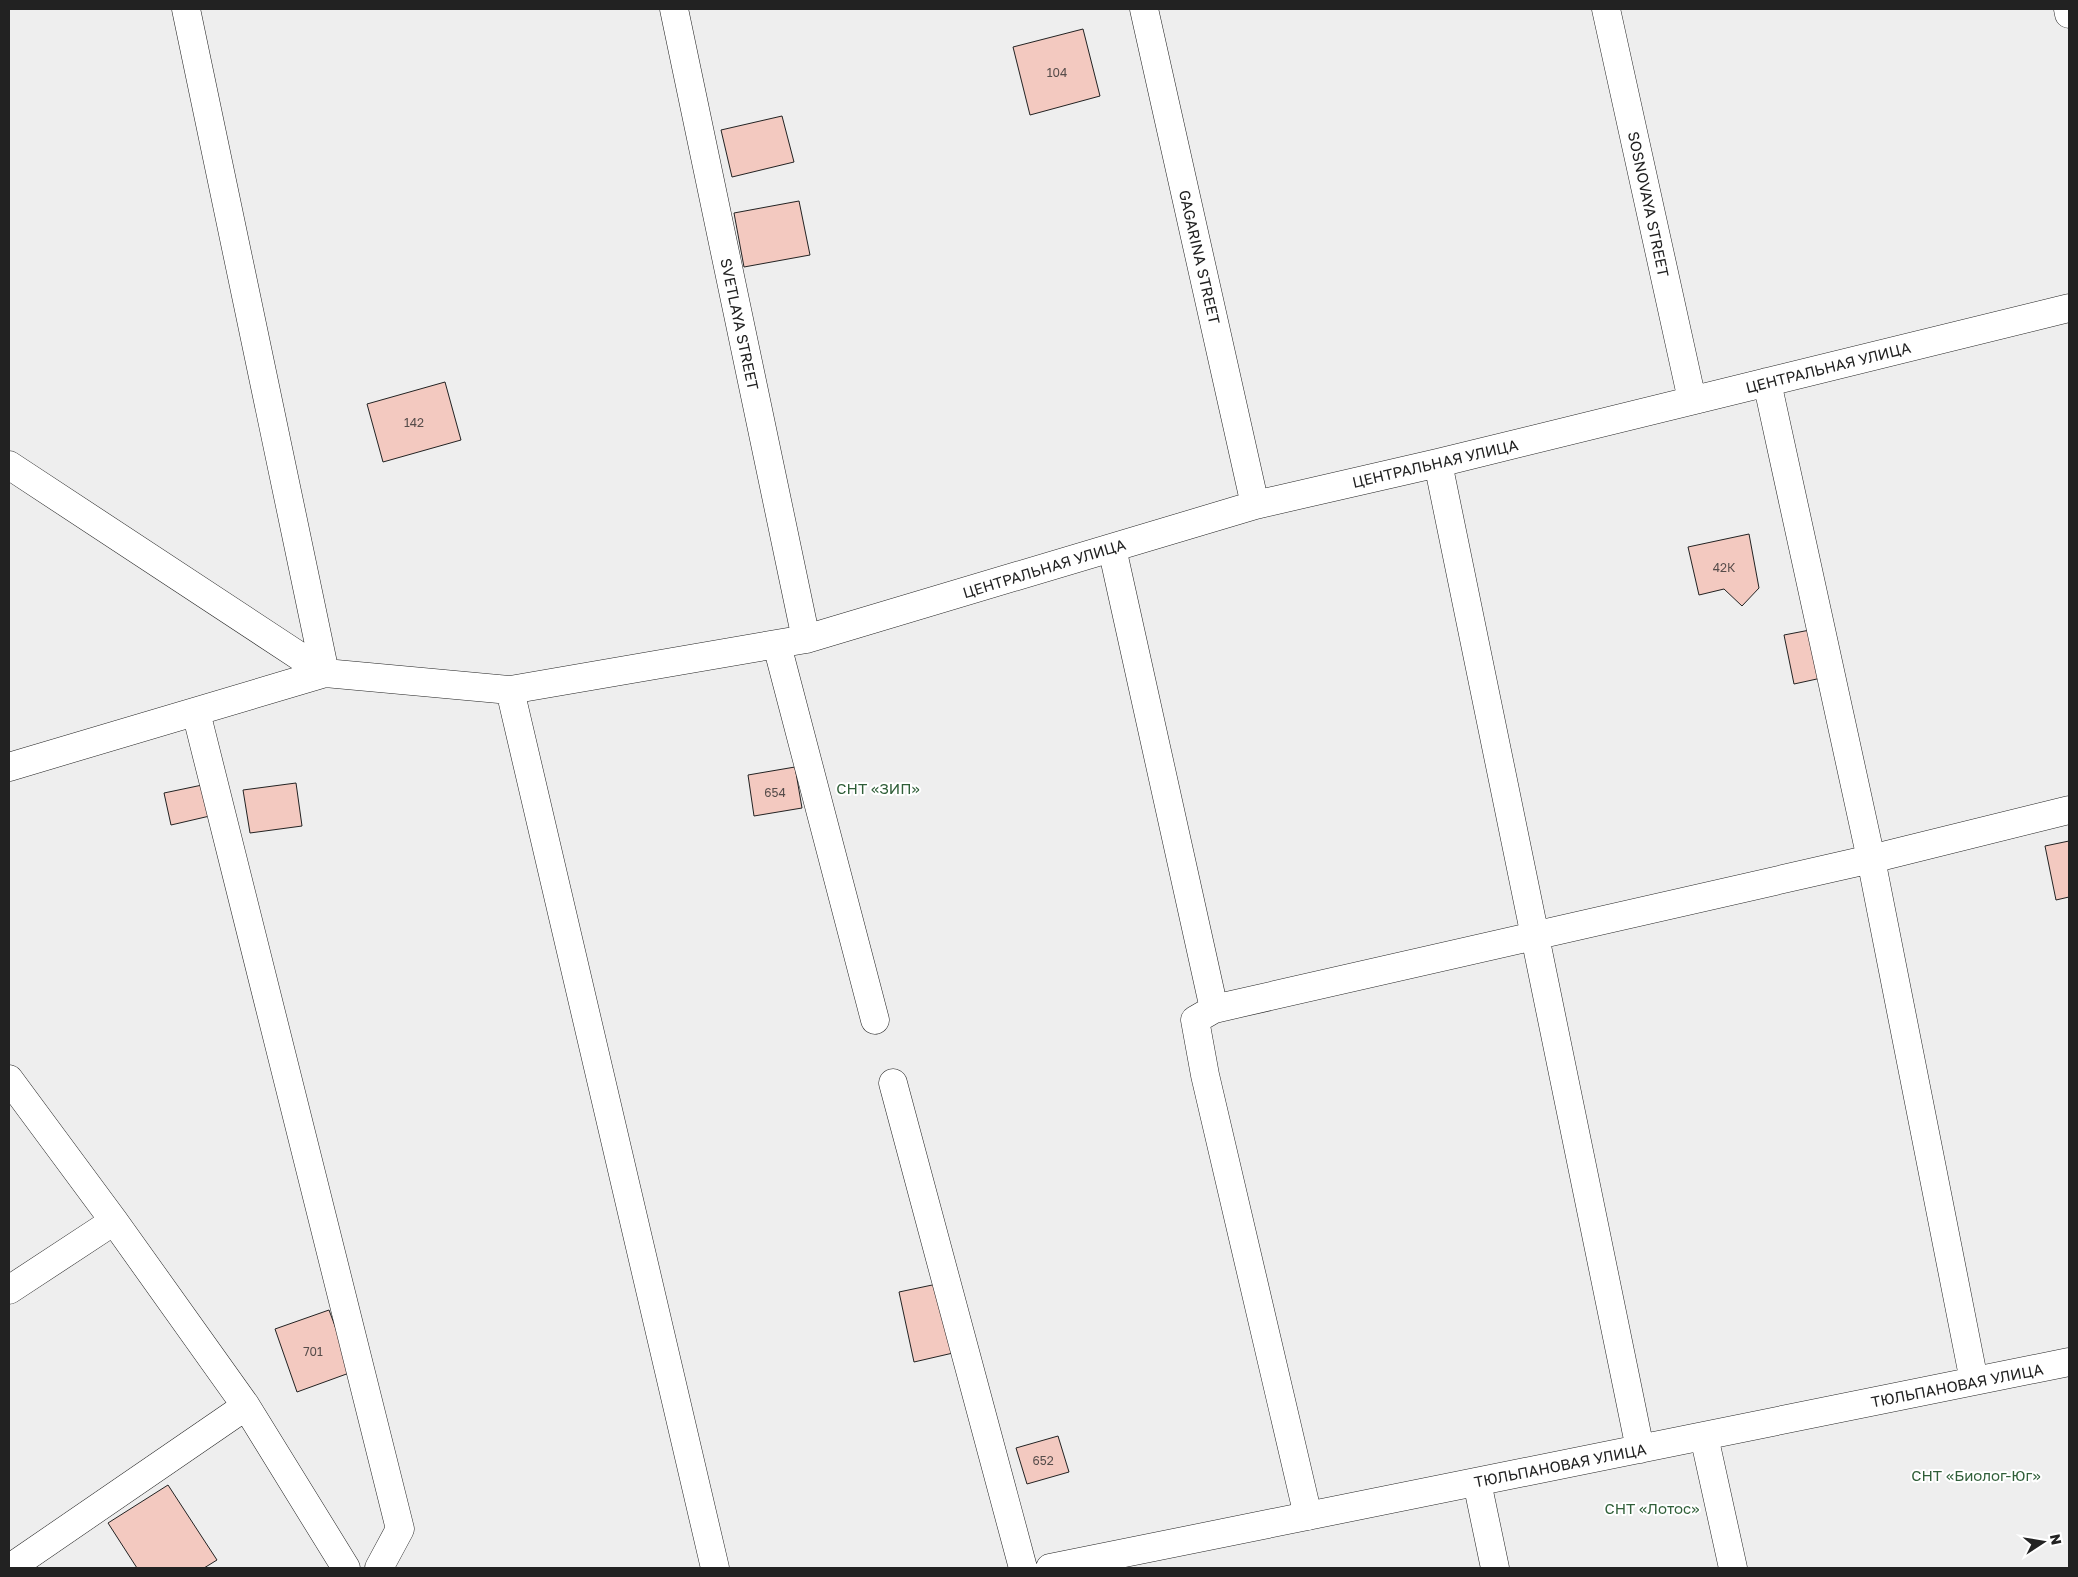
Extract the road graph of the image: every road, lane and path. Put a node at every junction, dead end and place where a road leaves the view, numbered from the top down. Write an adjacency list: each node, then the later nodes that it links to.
1 (186, 9): 16 (street)
2 (674, 9): 14 (street, SVETLAYA STREET)
3 (1144, 9): 12 (street, GAGARINA STREET)
4 (1606, 9): 9 (street, SOSNOVAYA STREET)
5 (2068, 9): 6 (street)
6 (2069, 14)
7 (2069, 308): 8 (street, ЦЕНТРАЛЬНАЯ УЛИЦА)
8 (1767, 382): 9 (street, ЦЕНТРАЛЬНАЯ УЛИЦА); 21 (street)
9 (1692, 400): 10 (street, ЦЕНТРАЛЬНАЯ УЛИЦА)
10 (1438, 464): 12 (street, ЦЕНТРАЛЬНАЯ УЛИЦА); 22 (street)
11 (9, 466): 16 (street)
12 (1255, 505): 13 (street, ЦЕНТРАЛЬНАЯ УЛИЦА)
13 (1112, 548): 14 (street, ЦЕНТРАЛЬНАЯ УЛИЦА); 23 (street)
14 (806, 639): 15 (street, ЦЕНТРАЛЬНАЯ УЛИЦА)
15 (777, 644): 17 (street, ЦЕНТРАЛЬНАЯ УЛИЦА); 24 (street)
16 (325, 674): 17 (street, ЦЕНТРАЛЬНАЯ УЛИЦА); 18 (street)
17 (510, 690): 40 (street)
18 (196, 712): 19 (street); 39 (street)
19 (9, 768)
20 (2069, 810): 21 (street)
21 (1871, 859): 22 (street); 30 (street)
22 (1535, 936): 23 (street); 33 (street)
23 (1214, 1009): 35 (street)
24 (875, 1020)
25 (9, 1079): 27 (street)
26 (893, 1083): 41 (street)
27 (114, 1221): 28 (street); 31 (street)
28 (9, 1290)
29 (2069, 1362): 30 (street, ТЮЛЬПАНОВАЯ УЛИЦА)
30 (1974, 1381): 32 (street, ТЮЛЬПАНОВАЯ УЛИЦА)
31 (246, 1406): 37 (street); 38 (street)
32 (1704, 1436): 33 (street, ТЮЛЬПАНОВАЯ УЛИЦА); 44 (street)
33 (1640, 1449): 34 (street, ТЮЛЬПАНОВАЯ УЛИЦА)
34 (1477, 1482): 35 (street, ТЮЛЬПАНОВАЯ УЛИЦА); 43 (street)
35 (1308, 1516): 36 (street, ТЮЛЬПАНОВАЯ УЛИЦА)
36 (1086, 1565): 42 (street, ТЮЛЬПАНОВАЯ УЛИЦА)
37 (10, 1568)
38 (346, 1568)
39 (379, 1568)
40 (715, 1568)
41 (1023, 1568)
42 (1050, 1568)
43 (1495, 1568)
44 (1733, 1568)

